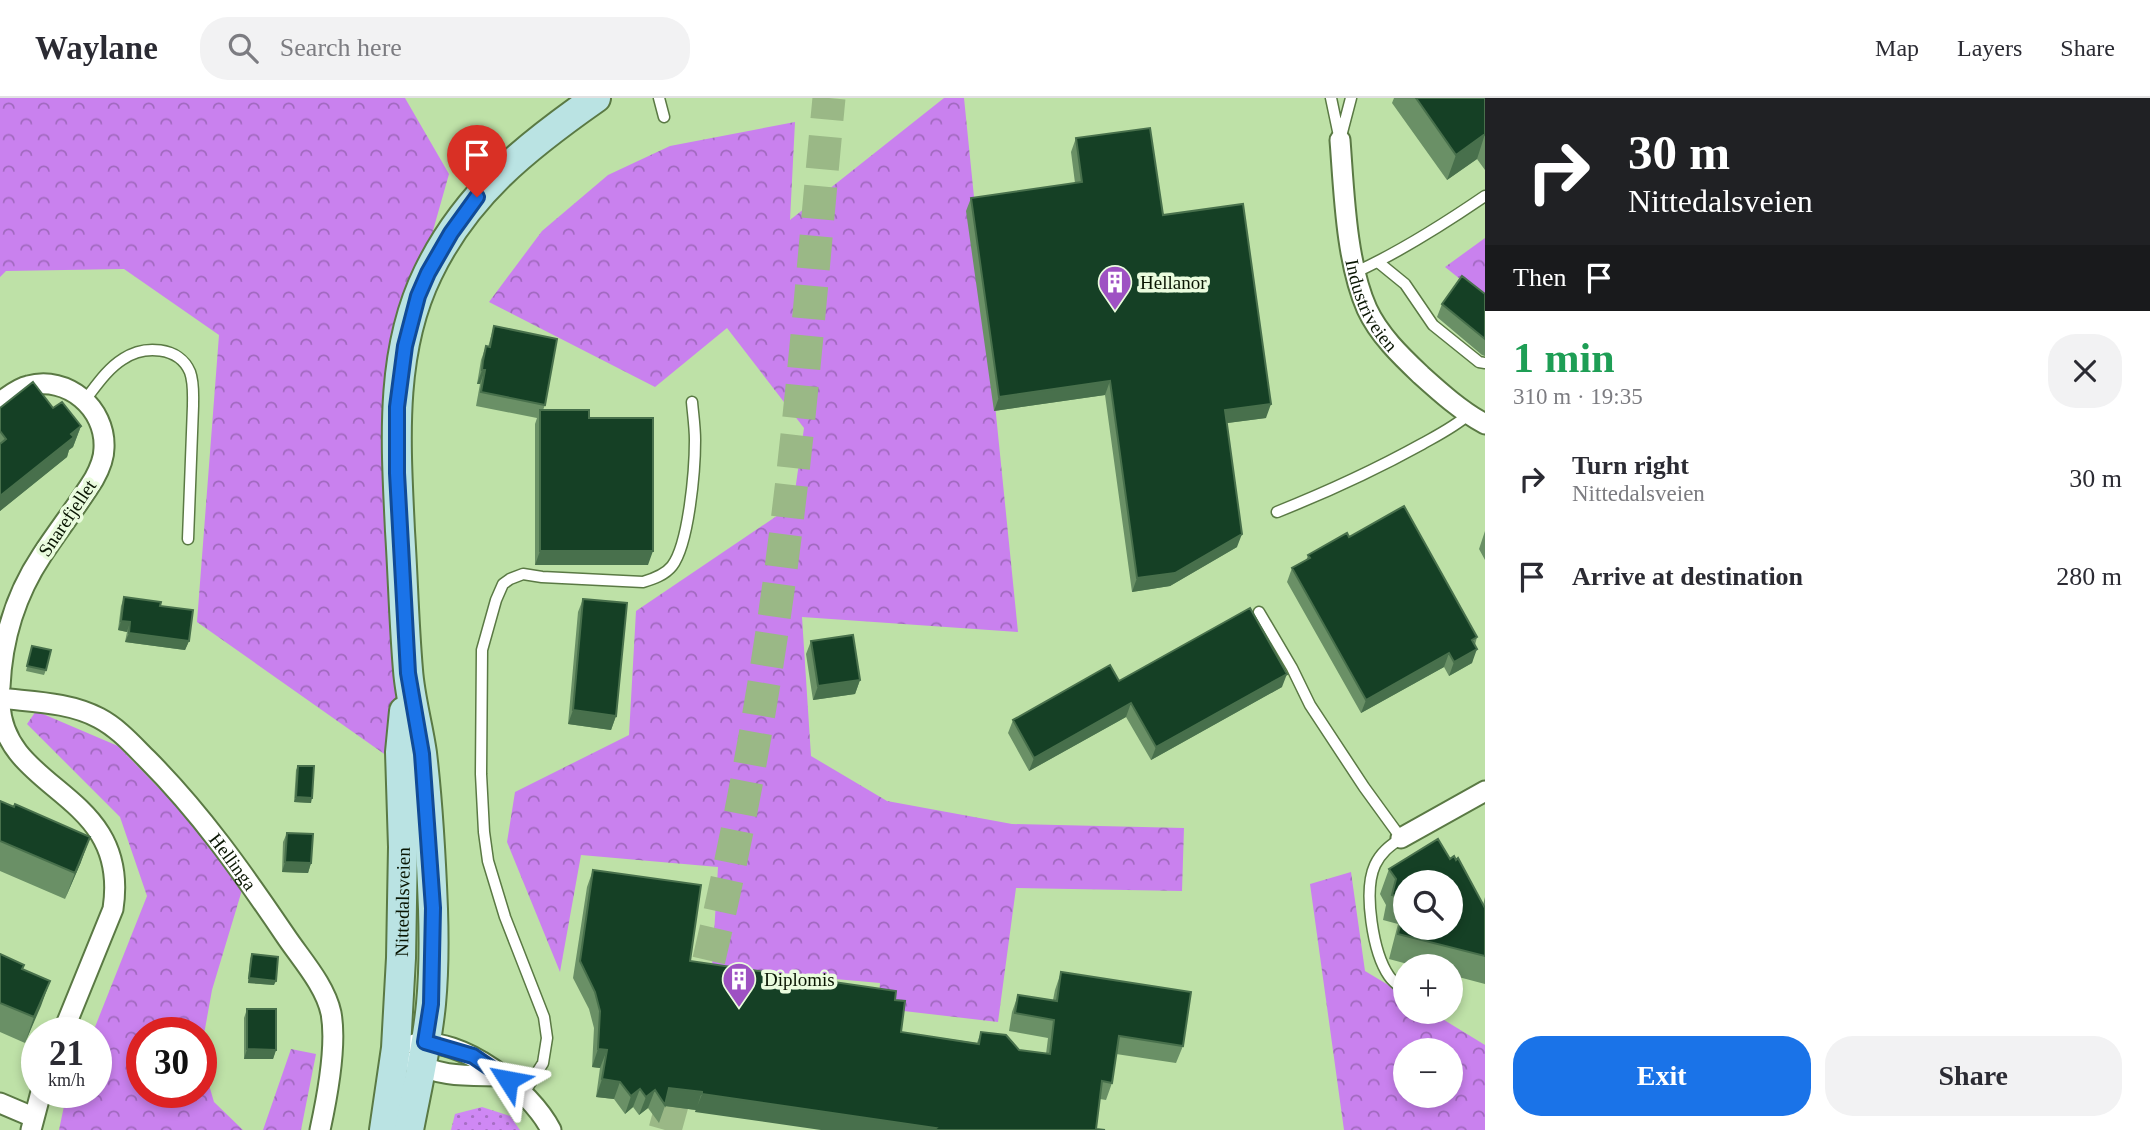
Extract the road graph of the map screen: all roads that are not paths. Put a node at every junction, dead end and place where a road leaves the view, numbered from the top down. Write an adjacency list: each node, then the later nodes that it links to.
1 (596, 98): 18 (main road, Nittedalsveien)
2 (659, 98): 5 (lane)
3 (1331, 98): 6 (lane)
4 (1351, 98): 6 (lane)
5 (664, 117)
6 (1340, 140): 9 (street, Industriveien)
7 (1485, 195): 8 (lane)
8 (1378, 262): 9 (lane); 10 (lane)
9 (1356, 272): 14 (street, Industriveien)
10 (1485, 363)
11 (85, 400): 12 (street); 16 (lane); 19 (street, Snarefjellet)
12 (0, 402)
13 (692, 402): 28 (lane)
14 (1477, 419): 15 (lane)
15 (1277, 512)
16 (188, 539)
17 (1259, 612): 23 (lane)
18 (408, 673): 26 (main road, Nittedalsveien); 27 (main road, Nittedalsveien)
19 (0, 687)
20 (0, 698): 31 (street, Hellinga)
21 (0, 704): 25 (street)
22 (1485, 790): 23 (street)
23 (1401, 838): 24 (lane)
24 (1393, 980)
25 (69, 1017)
26 (396, 1048): 27 (street); 32 (main road, Nittedalsveien)
27 (423, 1054): 28 (street); 33 (main road, Nittedalsveien)
28 (524, 1093): 34 (street)
29 (0, 1103): 30 (street)
30 (32, 1123)
31 (320, 1130)
32 (384, 1130)
33 (409, 1130)
34 (551, 1130)

